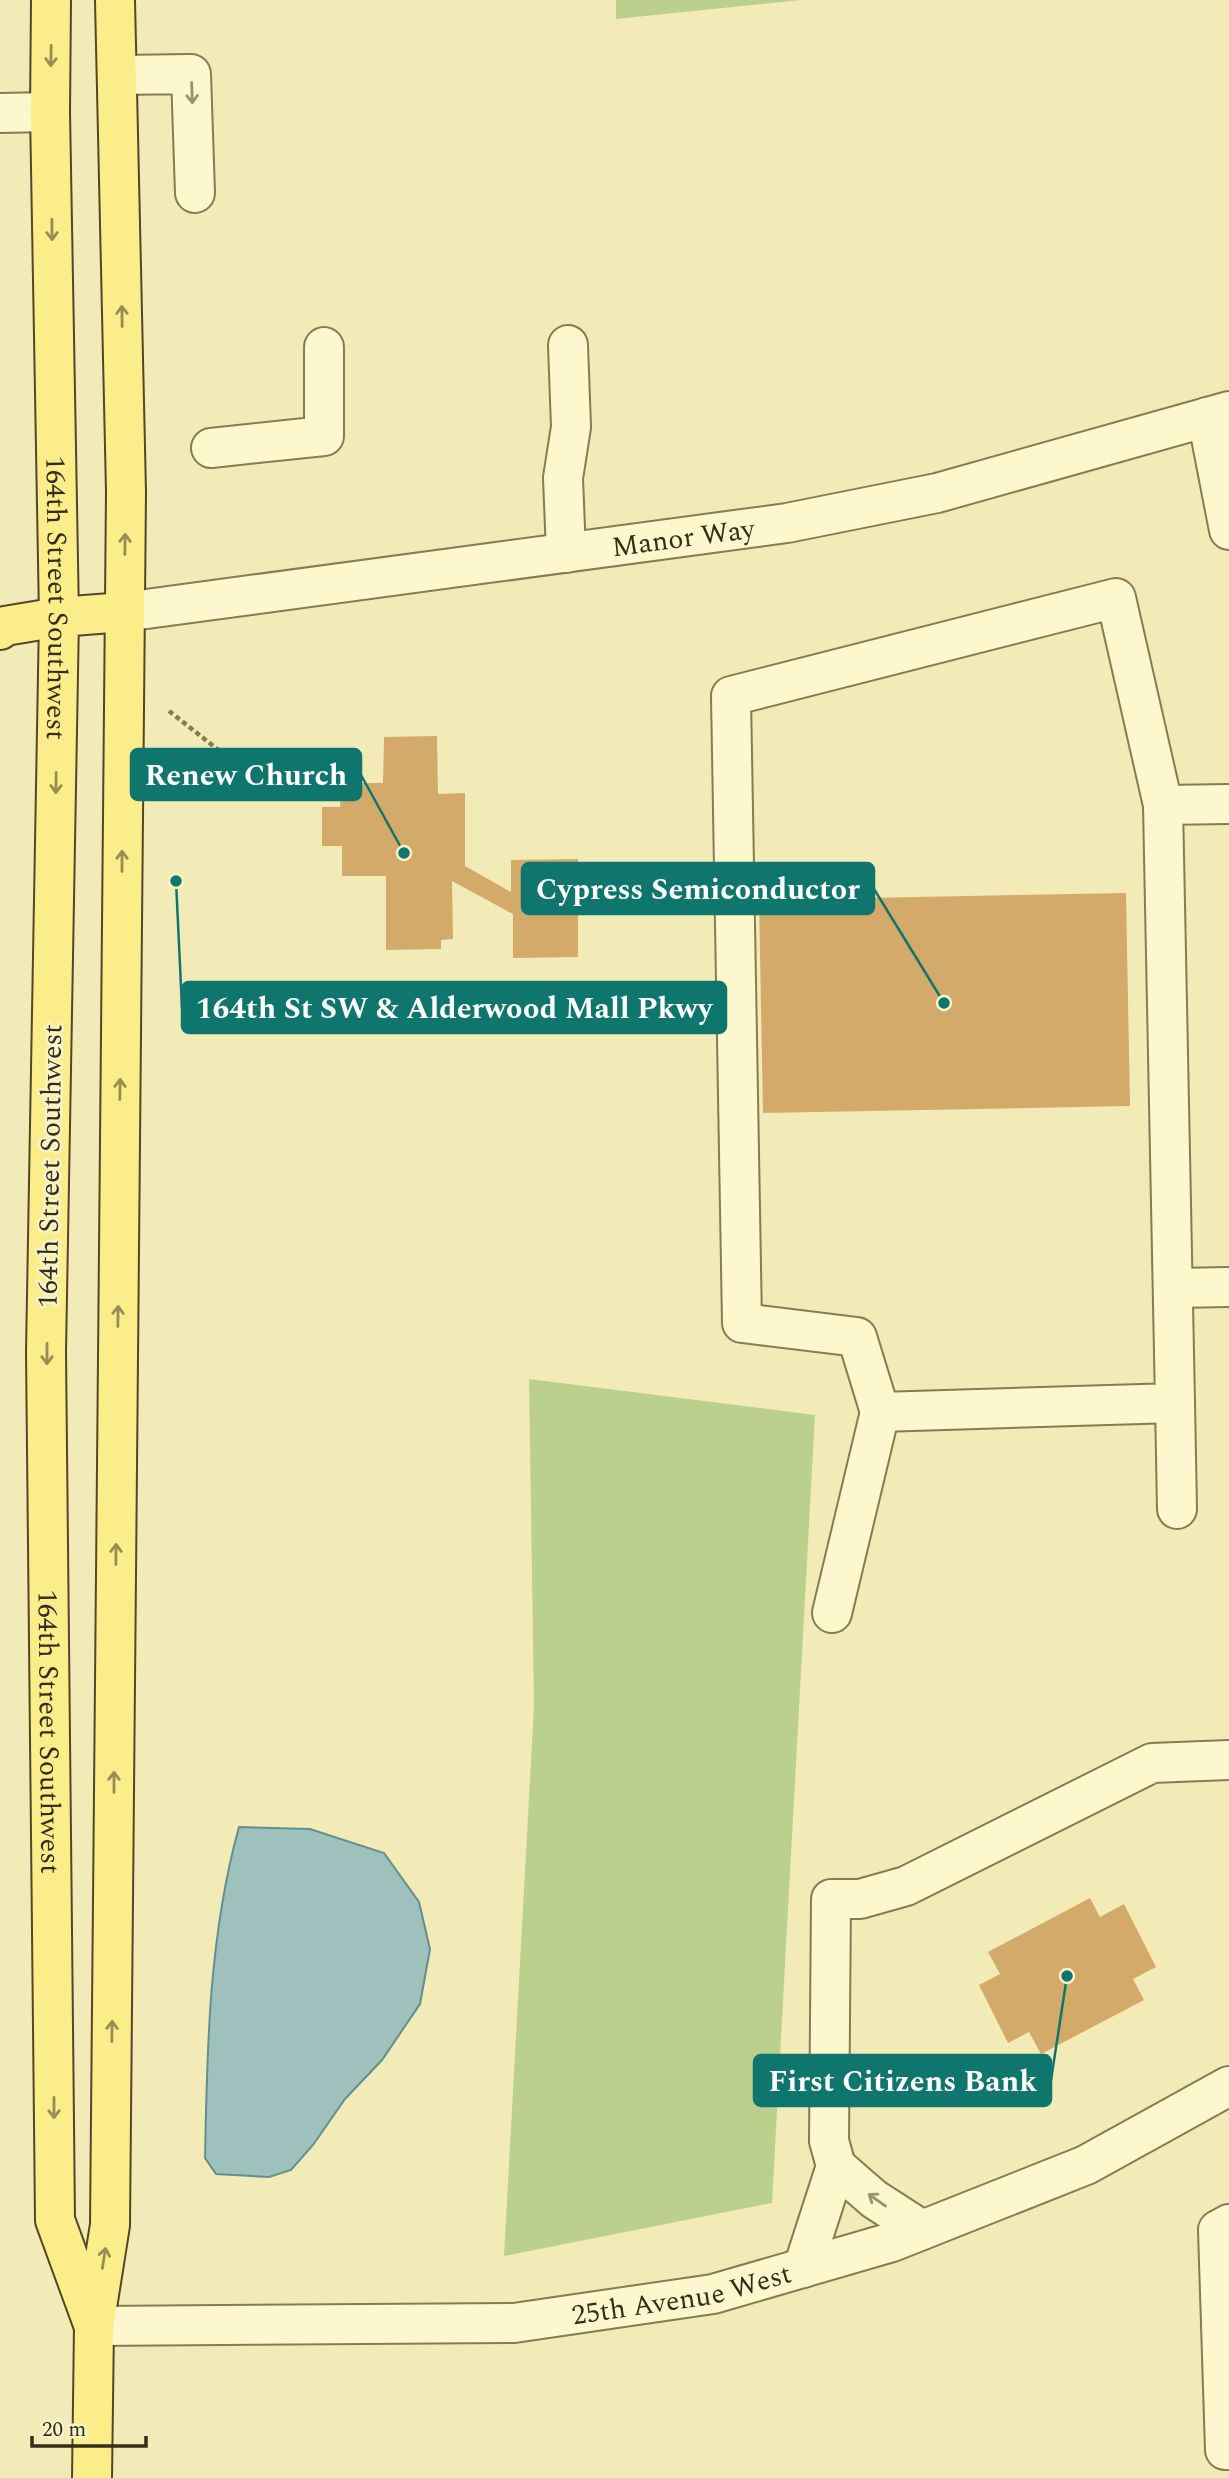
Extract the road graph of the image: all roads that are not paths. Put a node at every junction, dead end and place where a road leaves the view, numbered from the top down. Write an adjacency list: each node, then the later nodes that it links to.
1 (51, 0): 4 (main road, 164th Street Southwest, one-way to 4)
2 (116, 0): 3 (main road, 164th Street Southwest)
3 (118, 75): 6 (street, one-way to 6); 13 (main road, 164th Street Southwest, one-way to 3)
4 (50, 112): 5 (street); 14 (main road, 164th Street Southwest, one-way to 14)
5 (0, 113)
6 (195, 193)
7 (568, 345): 12 (street)
8 (324, 347): 10 (street)
9 (1218, 414): 11 (street); 12 (street, Manor Way)
10 (211, 448)
11 (1229, 530)
12 (566, 553): 13 (street, Manor Way)
13 (124, 612): 14 (main road); 30 (main road, 164th Street Southwest, one-way to 13)
14 (59, 617): 15 (main road); 30 (main road, 164th Street Southwest, one-way to 30)
15 (2, 626)
16 (1229, 804): 17 (street)
17 (1163, 805): 19 (street); 21 (street)
18 (1229, 1287): 19 (street)
19 (1173, 1288): 20 (street)
20 (1175, 1403): 21 (street); 22 (street)
21 (880, 1412): 23 (street)
22 (1177, 1509)
23 (832, 1613)
24 (1229, 1760): 26 (street)
25 (1229, 2086): 28 (street, 25th Avenue West)
26 (836, 2166): 28 (street, one-way to 26); 29 (street)
27 (1229, 2224): 31 (street)
28 (922, 2230): 29 (street, 25th Avenue West)
29 (803, 2268): 30 (street, 25th Avenue West)
30 (94, 2326): 32 (main road, 164th Street Southwest)
31 (1229, 2450)
32 (92, 2478)

